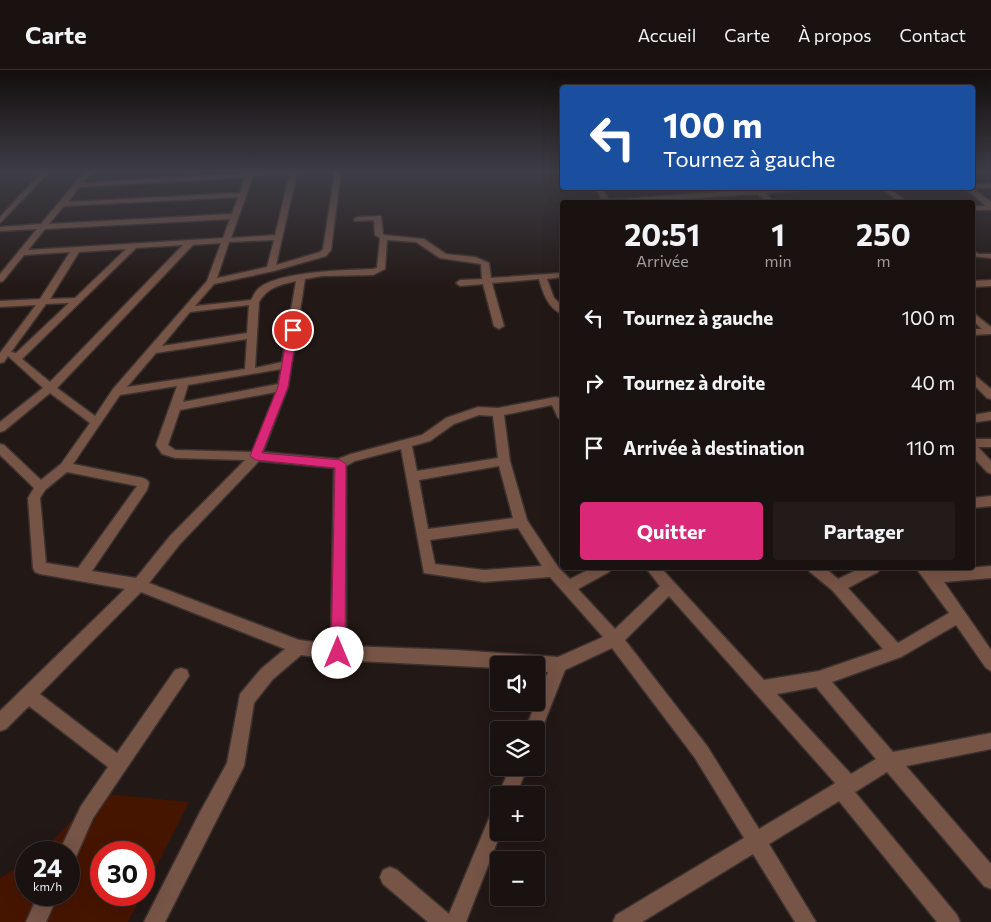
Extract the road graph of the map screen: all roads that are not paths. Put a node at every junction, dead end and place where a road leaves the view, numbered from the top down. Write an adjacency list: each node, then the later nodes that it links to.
1 (10, 211): 8 (street)
2 (57, 211): 9 (street)
3 (237, 211): 6 (street)
4 (285, 211): 11 (street)
5 (332, 211): 18 (street)
6 (235, 216): 9 (street); 13 (street)
7 (358, 219): 12 (street)
8 (0, 221)
9 (44, 227): 10 (street); 17 (street)
10 (0, 229)
11 (278, 237): 13 (street); 21 (street)
12 (384, 237): 22 (street); 27 (street)
13 (226, 241): 14 (street); 28 (street)
14 (190, 243): 15 (street); 51 (street)
15 (133, 247): 16 (street); 32 (street)
16 (76, 250): 17 (street); 33 (street)
17 (22, 253): 26 (street)
18 (323, 254): 21 (street); 22 (street)
19 (975, 254): 20 (street)
20 (991, 256)
21 (271, 269): 28 (street)
22 (322, 272): 25 (street)
23 (560, 275): 24 (street)
24 (542, 277): 27 (street); 36 (street)
25 (301, 278): 34 (street); 46 (street)
26 (0, 279)
27 (487, 281): 29 (street); 39 (street)
28 (211, 282): 37 (street)
29 (460, 283)
30 (991, 283): 31 (street)
31 (975, 284)
32 (80, 300): 33 (street); 44 (street)
33 (43, 302): 35 (street); 43 (street)
34 (254, 302): 37 (street); 41 (street)
35 (0, 304)
36 (560, 308)
37 (187, 310): 42 (street)
38 (975, 318): 40 (street)
39 (499, 326)
40 (975, 332)
41 (252, 335): 42 (street); 47 (street)
42 (153, 350): 52 (street)
43 (7, 351): 44 (street); 45 (street)
44 (16, 359): 51 (street)
45 (0, 360)
46 (287, 364): 47 (street); 50 (street)
47 (250, 372): 48 (street)
48 (184, 382): 52 (street); 54 (street)
49 (975, 382): 53 (street)
50 (283, 387): 54 (street); 66 (street)
51 (50, 388): 59 (street); 60 (street)
52 (117, 392): 59 (street)
53 (991, 394)
54 (174, 407): 66 (street)
55 (560, 410): 56 (street)
56 (498, 412): 61 (street); 67 (street)
57 (991, 416): 58 (street)
58 (977, 418)
59 (96, 422): 69 (street)
60 (0, 428)
61 (406, 442): 68 (street); 71 (street)
62 (991, 442): 63 (street)
63 (975, 444)
64 (0, 448): 72 (street)
65 (975, 451): 70 (street)
66 (256, 456): 68 (street); 85 (street)
67 (504, 461): 71 (street); 75 (street)
68 (340, 464): 93 (street)
69 (65, 467): 72 (street); 84 (street)
70 (991, 469)
71 (412, 476): 76 (street)
72 (41, 487): 84 (street)
73 (991, 501): 74 (street)
74 (975, 502)
75 (521, 522): 76 (street); 81 (street)
76 (423, 535): 81 (street)
77 (600, 570): 88 (street)
78 (655, 570): 86 (street)
79 (817, 570): 87 (street)
80 (869, 570): 87 (street)
81 (553, 571): 88 (street)
82 (928, 572): 83 (street); 89 (street)
83 (991, 572)
84 (82, 574): 85 (street)
85 (139, 585): 91 (street); 99 (street)
86 (670, 586): 90 (street); 98 (street)
87 (837, 586): 92 (street)
88 (567, 588): 90 (street)
89 (959, 614): 92 (street); 94 (street)
90 (615, 638): 95 (street); 108 (street)
91 (299, 647): 93 (street); 113 (street)
92 (896, 652): 97 (street)
93 (338, 653): 95 (street)
94 (991, 663)
95 (559, 664): 100 (street)
96 (181, 676): 104 (street)
97 (819, 679): 98 (street); 103 (street)
98 (762, 688): 105 (street)
99 (28, 695): 101 (street); 104 (street)
100 (537, 721)
101 (0, 723)
102 (991, 741): 103 (street)
103 (889, 761): 105 (street); 110 (street)
104 (119, 765): 107 (street)
105 (845, 787): 108 (street); 118 (street)
106 (490, 837): 115 (street)
107 (73, 841)
108 (756, 841): 116 (street); 117 (street)
109 (390, 877): 114 (street)
110 (991, 879)
111 (43, 906): 112 (street)
112 (36, 922)
113 (154, 922)
114 (443, 922)
115 (456, 922)
116 (623, 922)
117 (806, 922)
118 (950, 922)

